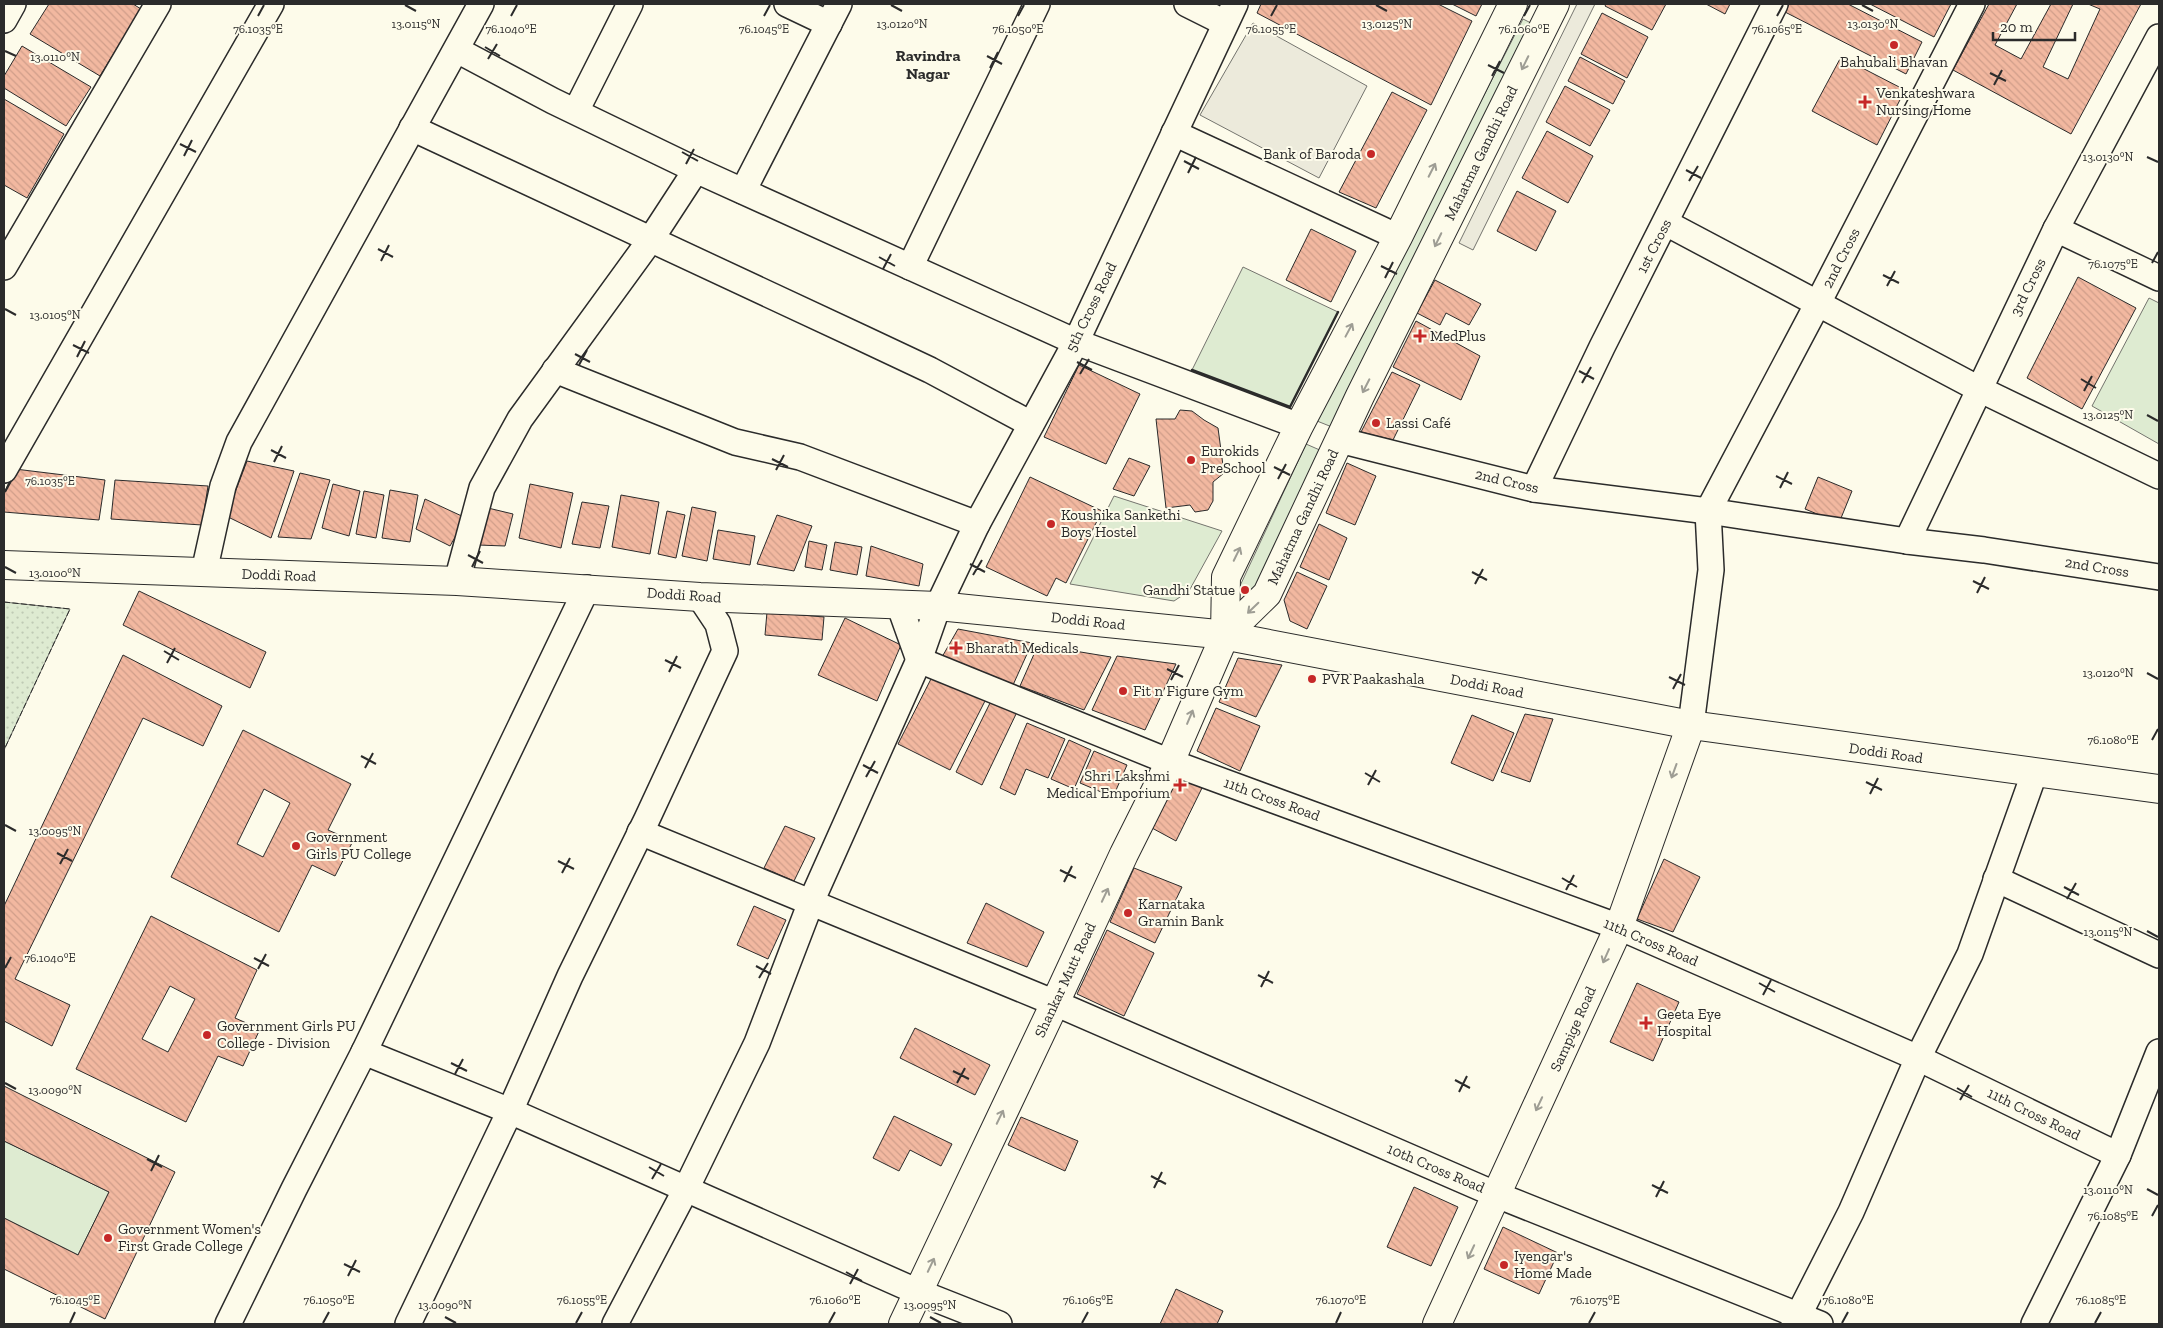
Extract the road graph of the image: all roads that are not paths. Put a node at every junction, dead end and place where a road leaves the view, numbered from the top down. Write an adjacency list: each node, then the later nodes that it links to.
1 (13, 4): 16 (street)
2 (158, 4): 29 (street)
3 (272, 4): 38 (street)
4 (481, 4): 18 (street)
5 (630, 4): 19 (street)
6 (787, 4): 15 (street)
7 (1037, 4): 28 (street)
8 (1186, 4): 14 (street)
9 (1513, 4): 26 (street, one-way to 9)
10 (1523, 4): 13 (street)
11 (1775, 4): 24 (street, 1st Cross)
12 (1972, 4): 31 (street, 2nd Cross)
13 (1551, 11): 37 (street, Mahatma Gandhi Road, one-way to 37)
14 (1230, 13): 21 (street, 5th Cross Road)
15 (834, 14): 23 (street)
16 (4, 20)
17 (2159, 37): 25 (street, 3rd Cross)
18 (457, 50): 19 (street); 20 (street)
19 (576, 111): 22 (street)
20 (412, 128): 27 (street); 45 (street)
21 (1174, 134): 26 (street); 32 (street, 5th Cross Road)
22 (696, 170): 23 (street); 27 (street)
23 (743, 192): 28 (street)
24 (1666, 222): 31 (street); 40 (street, 1st Cross)
25 (2056, 229): 30 (street); 34 (street, 3rd Cross)
26 (1398, 237): 36 (street, one-way to 26)
27 (651, 239): 33 (street); 35 (street)
28 (910, 267): 32 (street)
29 (4, 268)
30 (2159, 278)
31 (1818, 303): 34 (street); 41 (street, 2nd Cross)
32 (1076, 342): 35 (street, 5th Cross Road); 36 (street)
33 (555, 370): 42 (street); 47 (street)
34 (1979, 389): 39 (street); 43 (street, 3rd Cross)
35 (1031, 424): 42 (street, 5th Cross Road)
36 (1299, 426): 37 (street); 52 (street, one-way to 36)
37 (1340, 440): 40 (street, 2nd Cross); 52 (street, Mahatma Gandhi Road, one-way to 52)
38 (4, 470)
39 (2159, 476)
40 (1534, 489): 41 (street, 2nd Cross)
41 (1708, 511): 43 (street, 2nd Cross); 54 (street)
42 (977, 524): 51 (street, 5th Cross Road)
43 (1907, 541): 46 (street, 2nd Cross)
44 (4, 565): 45 (street, Doddi Road)
45 (204, 572): 47 (street, Doddi Road)
46 (2159, 577)
47 (456, 581): 48 (street, Doddi Road)
48 (587, 588): 49 (street, Doddi Road); 64 (street)
49 (700, 597): 50 (street, Doddi Road); 58 (street)
50 (899, 604): 51 (street, Doddi Road); 53 (street)
51 (938, 606): 52 (street, Doddi Road); 53 (street, 5th Cross Road)
52 (1225, 635): 54 (street, Doddi Road); 55 (street, Shankar Mutt Road, one-way to 52)
53 (918, 660): 55 (street, 11th Cross Road); 60 (street, 5th Cross Road)
54 (1691, 725): 56 (street, Doddi Road); 61 (street, Sampige Road, one-way to 61)
55 (1170, 762): 61 (street, 11th Cross Road); 63 (street, Shankar Mutt Road, one-way to 55)
56 (2034, 774): 57 (street, Doddi Road); 59 (street)
57 (2159, 789)
58 (640, 832): 60 (street, 10th Cross Road); 67 (street)
59 (1996, 879): 62 (street); 66 (street)
60 (811, 902): 63 (street, 10th Cross Road); 69 (street, 5th Cross Road)
61 (1619, 927): 66 (street, 11th Cross Road); 70 (street, Sampige Road, one-way to 70)
62 (2159, 955)
63 (1056, 1003): 70 (street, 10th Cross Road); 71 (street, Shankar Mutt Road, one-way to 63)
64 (364, 1052): 67 (street); 73 (street)
65 (2159, 1052): 68 (street)
66 (1918, 1058): 68 (street, 11th Cross Road); 72 (street)
67 (510, 1111): 69 (street); 74 (street)
68 (2118, 1155): 79 (street)
69 (686, 1189): 71 (street); 75 (street, 5th Cross Road)
70 (1497, 1195): 72 (street, 10th Cross Road); 78 (street, Sampige Road, one-way to 78)
71 (918, 1292): 76 (street, Shankar Mutt Road); 77 (street)
72 (1804, 1321)
73 (228, 1324)
74 (408, 1324)
75 (615, 1324)
76 (903, 1324)
77 (999, 1324)
78 (1437, 1324)
79 (2034, 1324)

